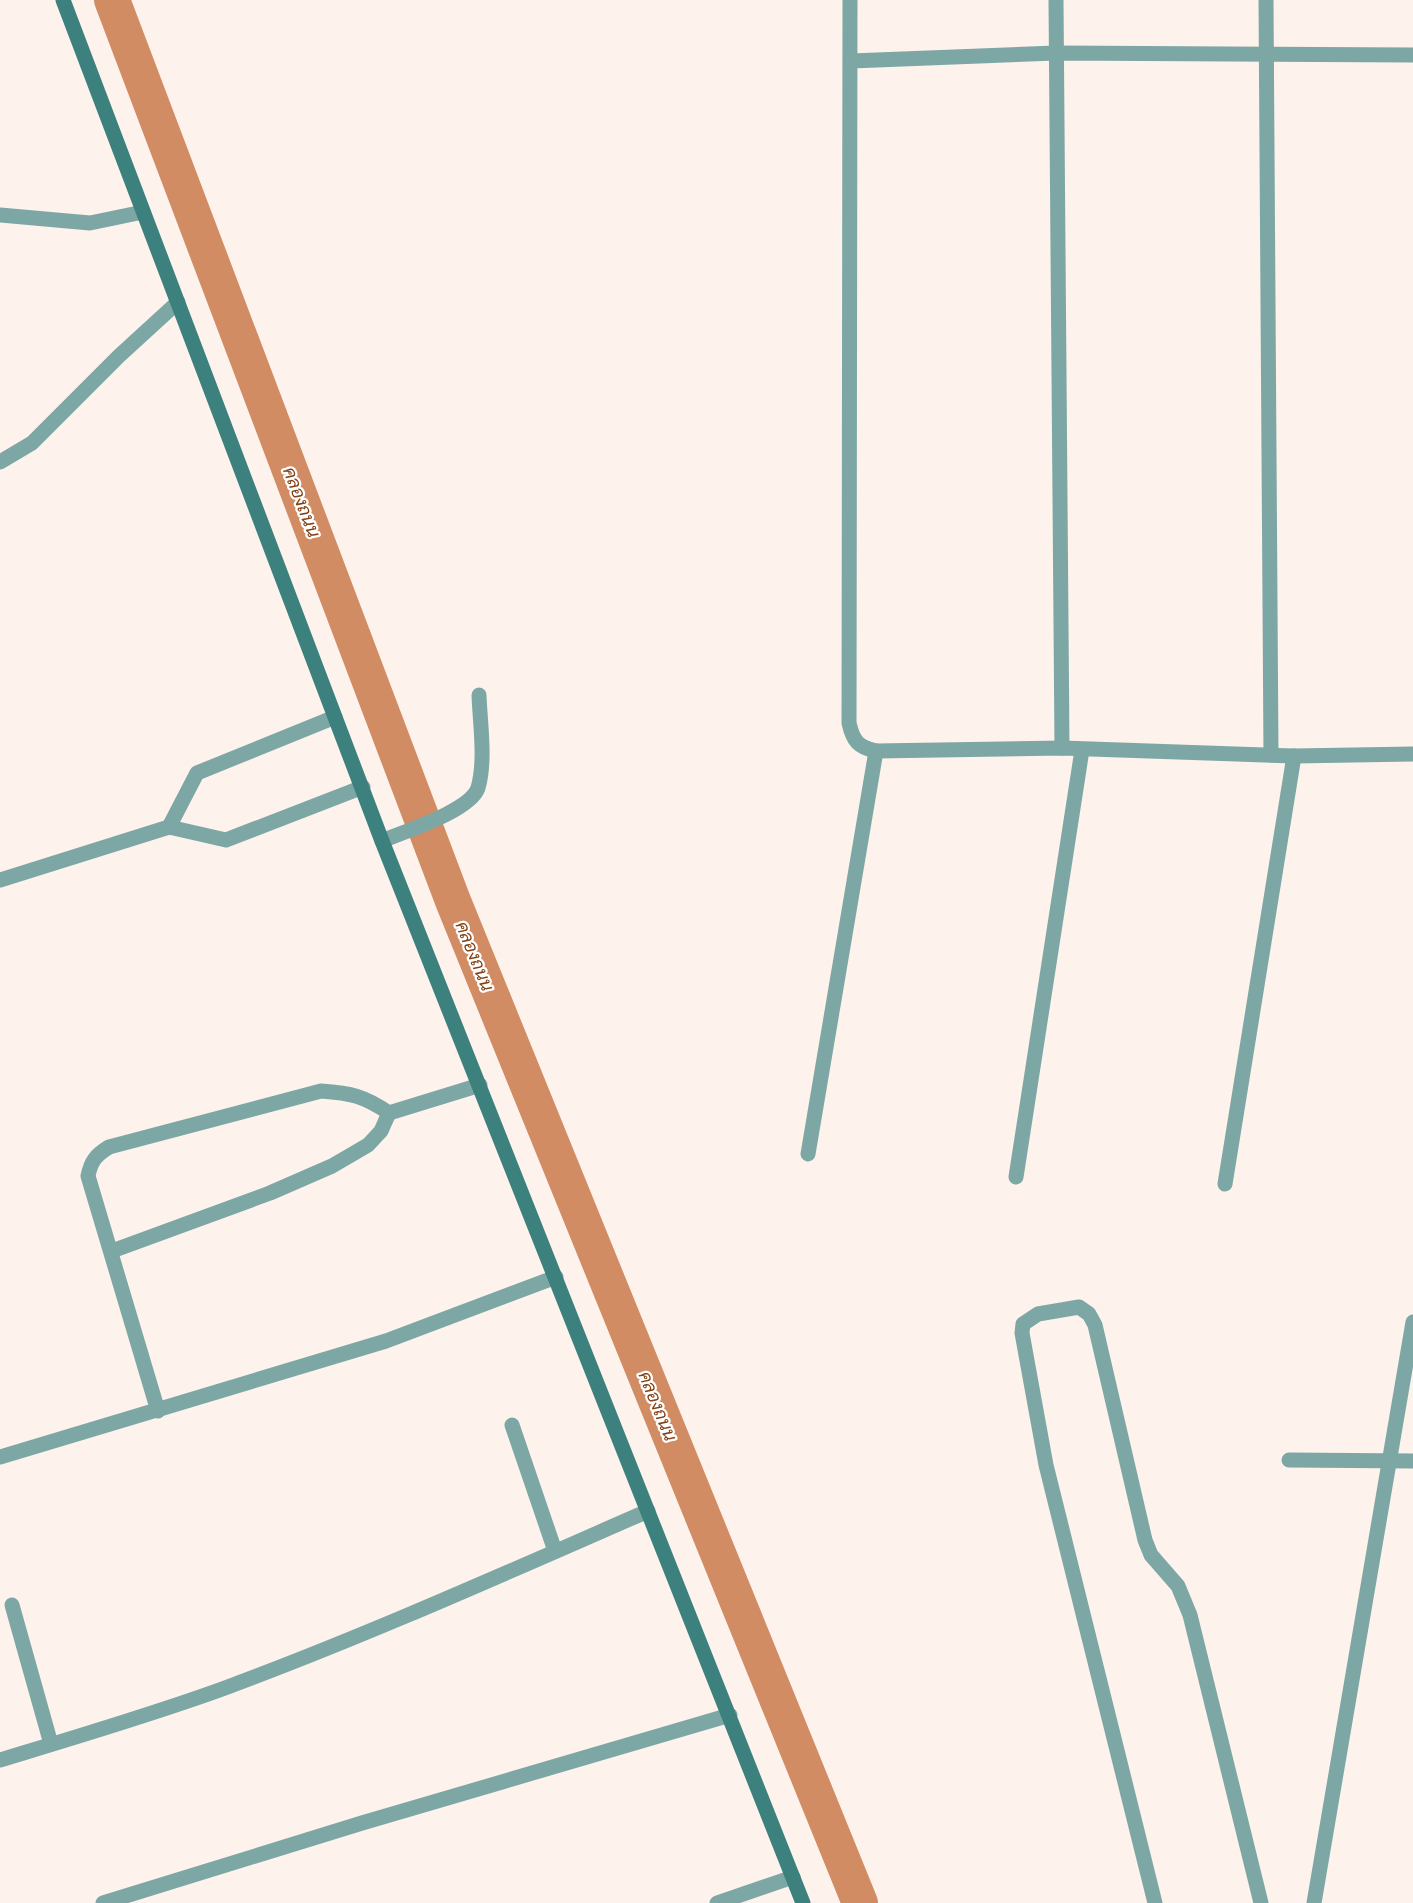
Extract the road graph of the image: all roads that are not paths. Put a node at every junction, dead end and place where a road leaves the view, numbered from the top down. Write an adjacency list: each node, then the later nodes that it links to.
1 (63, 0): 9 (street)
2 (850, 0): 8 (street)
3 (1056, 0): 6 (street)
4 (1266, 0): 5 (street)
5 (1266, 52): 6 (street); 7 (street); 19 (street)
6 (1056, 53): 8 (street); 15 (street)
7 (1413, 55)
8 (851, 61): 17 (street)
9 (143, 212): 10 (street); 11 (street)
10 (0, 215)
11 (178, 302): 12 (street); 14 (street)
12 (0, 462)
13 (479, 695): 23 (street)
14 (335, 717): 21 (street); 22 (street)
15 (1062, 748): 16 (street); 17 (street)
16 (1082, 750): 19 (street); 28 (street)
17 (876, 751): 27 (street)
18 (1413, 754): 20 (street)
19 (1271, 755): 20 (street)
20 (1294, 756): 29 (street)
21 (363, 788): 22 (street); 23 (street)
22 (168, 827): 24 (street)
23 (382, 841): 25 (street)
24 (0, 880)
25 (480, 1085): 26 (street); 31 (street)
26 (389, 1113): 30 (street); 30 (street)
27 (808, 1154)
28 (1016, 1177)
29 (1225, 1184)
30 (112, 1251): 33 (street)
31 (556, 1277): 33 (street); 39 (street)
32 (1413, 1322): 37 (street)
33 (158, 1411): 35 (street)
34 (512, 1425): 40 (street)
35 (0, 1457)
36 (1289, 1460): 37 (street)
37 (1389, 1461): 38 (street); 51 (street)
38 (1413, 1461)
39 (648, 1510): 40 (street); 42 (street)
40 (555, 1551): 43 (street)
41 (12, 1605): 43 (street)
42 (730, 1715): 45 (street); 47 (street)
43 (51, 1744): 44 (street)
44 (0, 1760)
45 (793, 1877): 46 (street); 48 (street)
46 (720, 1902)
47 (103, 1903)
48 (804, 1903)
49 (1155, 1903): 50 (street)
50 (1261, 1903)
51 (1314, 1903)

